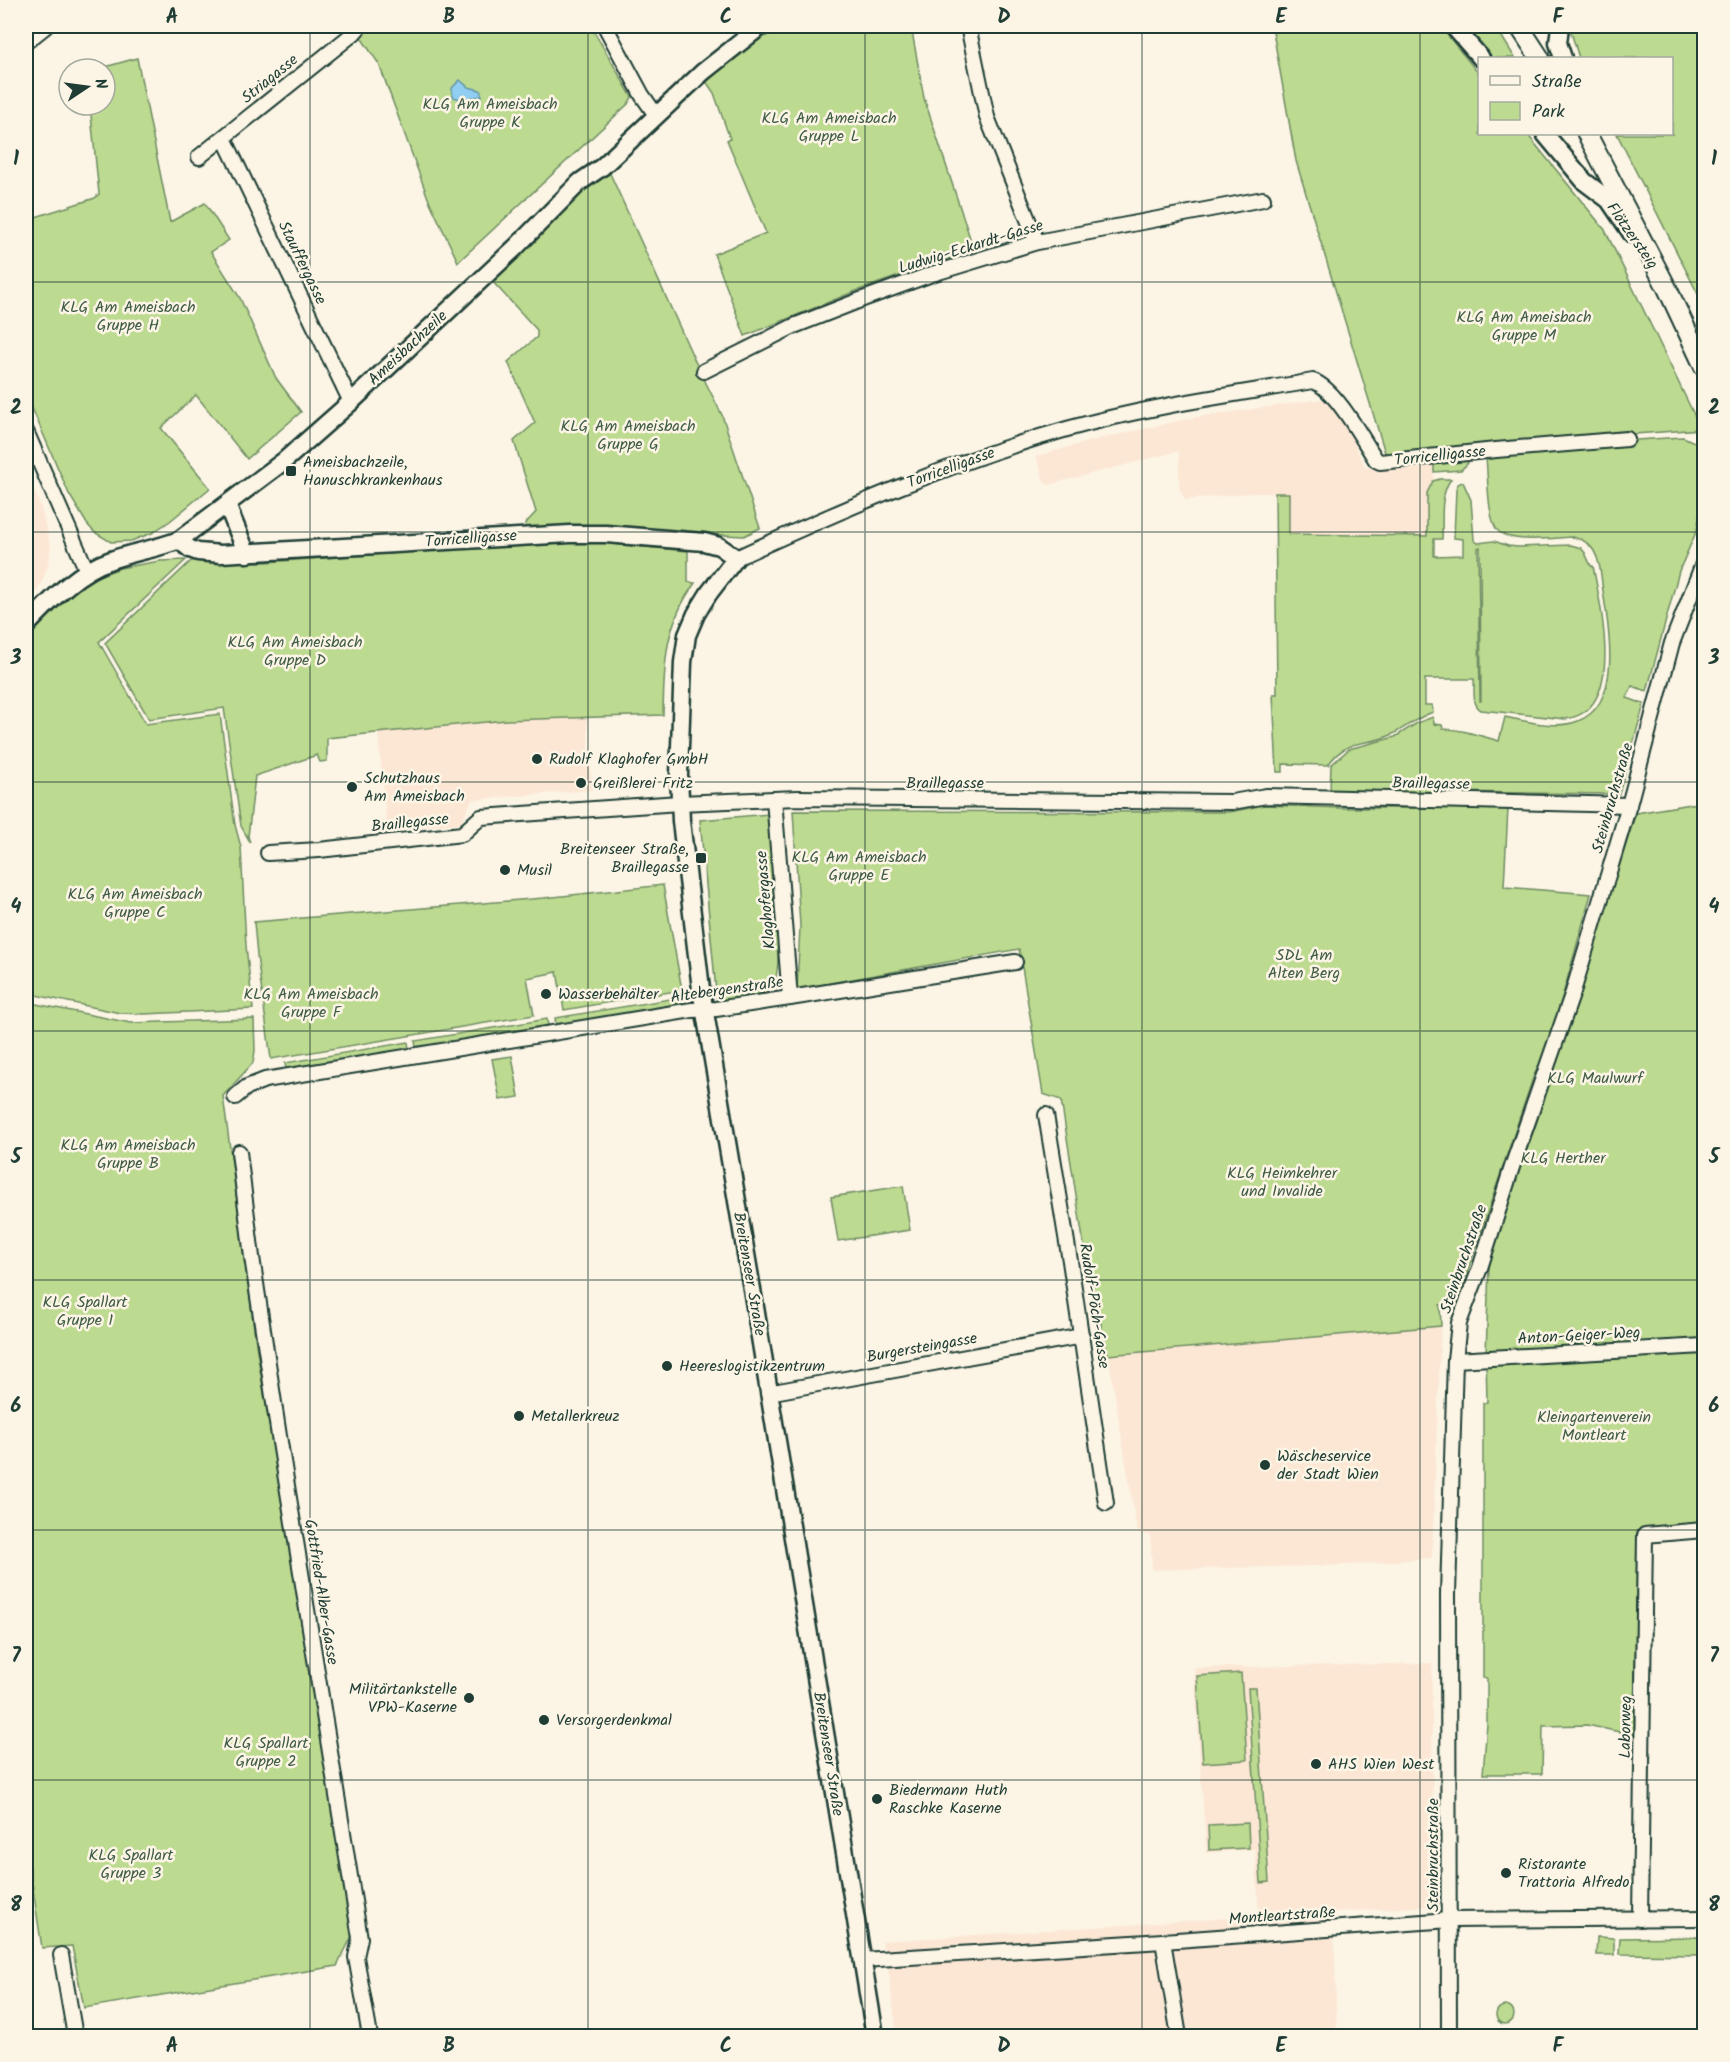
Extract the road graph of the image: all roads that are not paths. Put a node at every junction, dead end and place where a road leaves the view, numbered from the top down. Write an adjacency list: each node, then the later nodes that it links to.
1 (46, 26): 9 (street)
2 (360, 26): 16 (street, Striagasse)
3 (604, 26): 13 (street)
4 (761, 26): 13 (street, Ameisbachzeile)
5 (968, 26): 19 (street)
6 (1453, 26): 10 (street)
7 (1519, 26): 11 (main road)
8 (1560, 26): 12 (street)
9 (26, 42)
10 (1480, 57)
11 (1539, 57)
12 (1563, 57)
13 (656, 115): 23 (street, Ameisbachzeile)
14 (1546, 135): 20 (street, Flötzersteig)
15 (1589, 136): 20 (main road, Flötzersteig)
16 (224, 138): 17 (street, Striagasse); 23 (street, Stauffergasse)
17 (199, 157)
18 (1263, 199): 19 (street, Ludwig-Eckardt-Gasse)
19 (1037, 242): 22 (street, Ludwig-Eckardt-Gasse)
20 (1667, 288): 21 (main road, Flötzersteig)
21 (1703, 362)
22 (704, 371)
23 (351, 402): 26 (street, Ameisbachzeile)
24 (26, 431): 31 (street)
25 (1627, 439): 29 (street, Torricelligasse)
26 (228, 505): 27 (street, Ameisbachzeile); 28 (street)
27 (179, 540): 28 (street, Torricelligasse); 31 (street, Ameisbachzeile)
28 (247, 554): 29 (street, Torricelligasse)
29 (736, 558): 34 (street, Breitenseer Straße)
30 (1704, 561): 35 (street, Steinbruchstraße)
31 (87, 571): 32 (street, Ameisbachzeile)
32 (26, 626)
33 (774, 799): 34 (street, Braillegasse); 35 (street, Braillegasse); 38 (street, Klaghofergasse)
34 (679, 803): 36 (street, Braillegasse); 39 (street, Breitenseer Straße)
35 (1629, 805): 45 (street, Steinbruchstraße)
36 (268, 853)
37 (1015, 962): 38 (street, Altebergenstraße)
38 (790, 998): 39 (street, Altebergenstraße)
39 (704, 1010): 40 (street, Altebergenstraße); 46 (street, Breitenseer Straße)
40 (235, 1096)
41 (1046, 1115): 43 (street, Rudolf-Pöch-Gasse)
42 (238, 1152): 56 (street, Gottfried-Alber-Gasse)
43 (1082, 1336): 46 (street, Burgersteingasse); 47 (street, Rudolf-Pöch-Gasse)
44 (1704, 1346): 45 (street, Anton-Geiger-Weg)
45 (1455, 1360): 51 (street, Steinbruchstraße)
46 (768, 1393): 54 (street, Breitenseer Straße)
47 (1106, 1503)
48 (1704, 1530): 50 (street, Laborweg)
49 (1704, 1918): 50 (street, Montleartstraße)
50 (1640, 1919): 51 (street, Montleartstraße)
51 (1450, 1920): 52 (street, Montleartstraße); 59 (street, Steinbruchstraße)
52 (1163, 1941): 54 (street, Montleartstraße); 58 (street)
53 (62, 1955): 55 (street)
54 (863, 1960): 57 (street, Breitenseer Straße)
55 (75, 2037)
56 (370, 2037)
57 (875, 2037)
58 (1179, 2037)
59 (1449, 2037)

